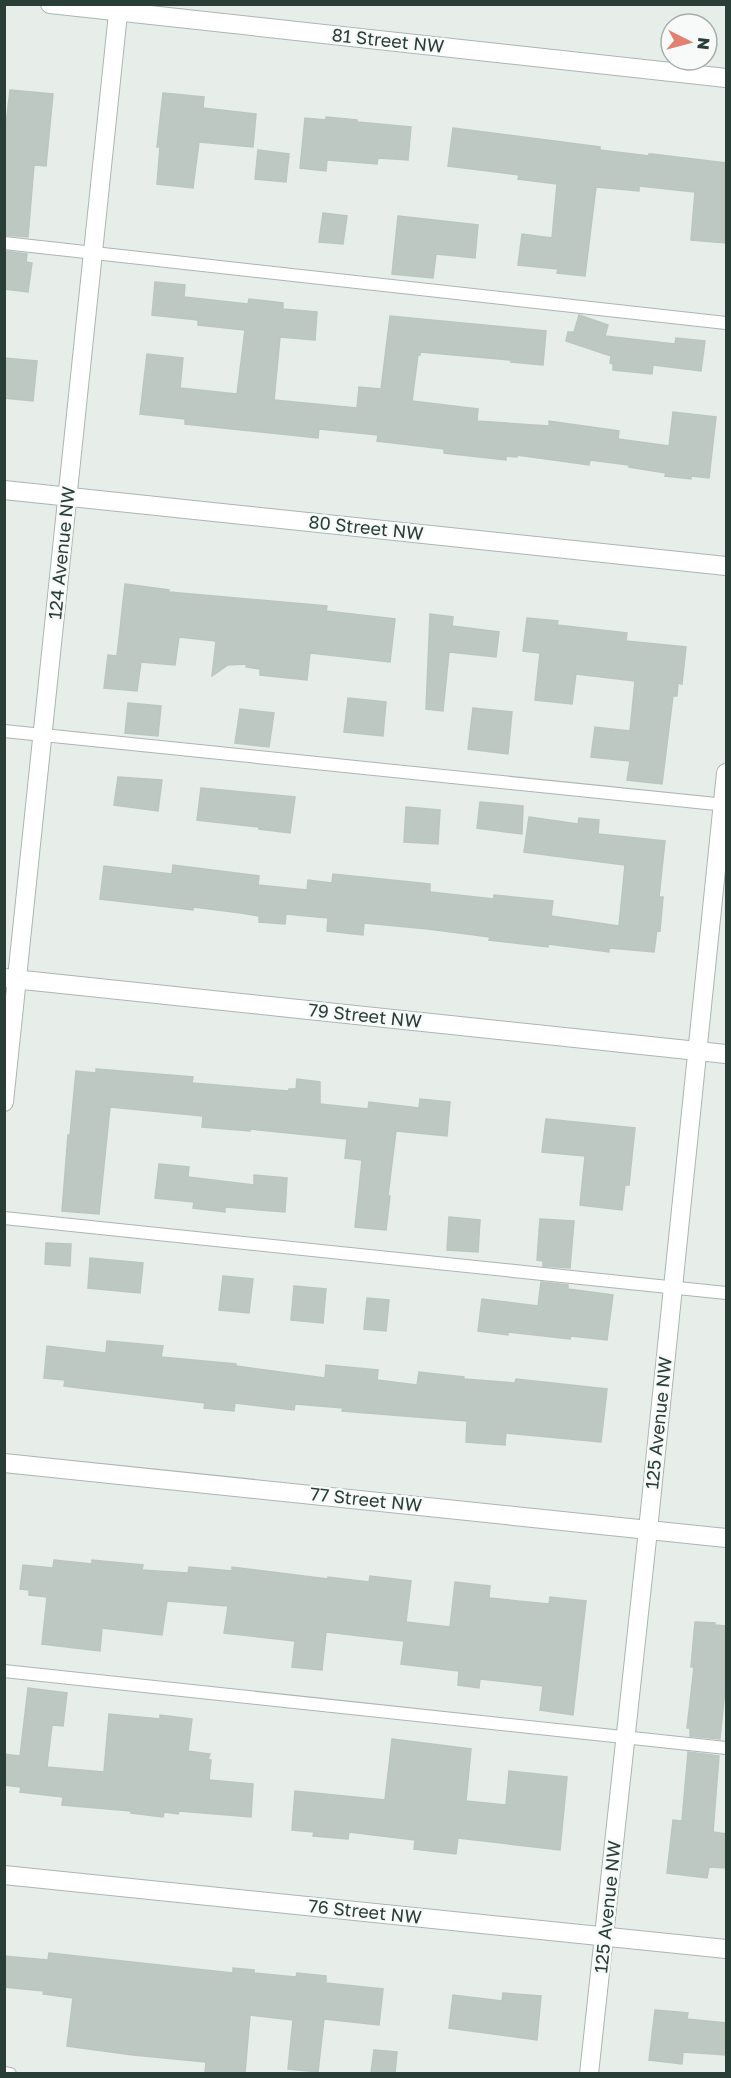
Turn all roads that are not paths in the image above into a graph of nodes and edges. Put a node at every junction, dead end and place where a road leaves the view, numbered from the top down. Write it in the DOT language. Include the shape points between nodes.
graph roads {
  1 [pos="50,4"];
  2 [pos="119,8"];
  3 [pos="726,78"];
  4 [pos="4,243"];
  5 [pos="93,252"];
  6 [pos="726,323"];
  7 [pos="4,490"];
  8 [pos="68,497"];
  9 [pos="726,566"];
  10 [pos="4,731"];
  11 [pos="43,735"];
  12 [pos="726,773"];
  13 [pos="725,805"];
  14 [pos="11,979"];
  15 [pos="698,1051"];
  16 [pos="726,1054"];
  17 [pos="4,1102"];
  18 [pos="4,1218"];
  19 [pos="673,1288"];
  20 [pos="726,1293"];
  21 [pos="4,1462"];
  22 [pos="648,1530"];
  23 [pos="726,1539"];
  24 [pos="4,1671"];
  25 [pos="626,1736"];
  26 [pos="726,1748"];
  27 [pos="4,1875"];
  28 [pos="605,1937"];
  29 [pos="726,1949"];
  30 [pos="4,2073"];
  31 [pos="10,2073"];
  32 [pos="589,2073"];
  1 -- 2 [label="street, 81 Street NW"];
  2 -- 3 [label="street, 81 Street NW"];
  2 -- 5 [label="street, 124 Avenue NW"];
  4 -- 5 [label="lane"];
  5 -- 6 [label="lane"];
  5 -- 8 [label="street, 124 Avenue NW"];
  7 -- 8 [label="street, 80 Street NW"];
  8 -- 9 [label="street, 80 Street NW"];
  8 -- 11 [label="street, 124 Avenue NW"];
  10 -- 11 [label="lane"];
  11 -- 13 [label="lane"];
  11 -- 14 [label="street, 124 Avenue NW"];
  12 -- 13 [label="street, 125 Avenue NW"];
  13 -- 15 [label="street, 125 Avenue NW"];
  14 -- 15 [label="street, 79 Street NW"];
  14 -- 17 [label="street, 124 Avenue NW"];
  15 -- 16 [label="street, 79 Street NW"];
  15 -- 19 [label="street, 125 Avenue NW"];
  18 -- 19 [label="lane"];
  19 -- 20 [label="lane"];
  19 -- 22 [label="street, 125 Avenue NW"];
  21 -- 22 [label="street, 77 Street NW"];
  22 -- 23 [label="street, 77 Street NW"];
  22 -- 25 [label="street, 125 Avenue NW"];
  24 -- 25 [label="lane"];
  25 -- 26 [label="lane"];
  25 -- 28 [label="street, 125 Avenue NW"];
  27 -- 28 [label="street, 76 Street NW"];
  28 -- 29 [label="street, 76 Street NW"];
  28 -- 32 [label="street, 125 Avenue NW"];
  30 -- 31 [label="lane"];
}
